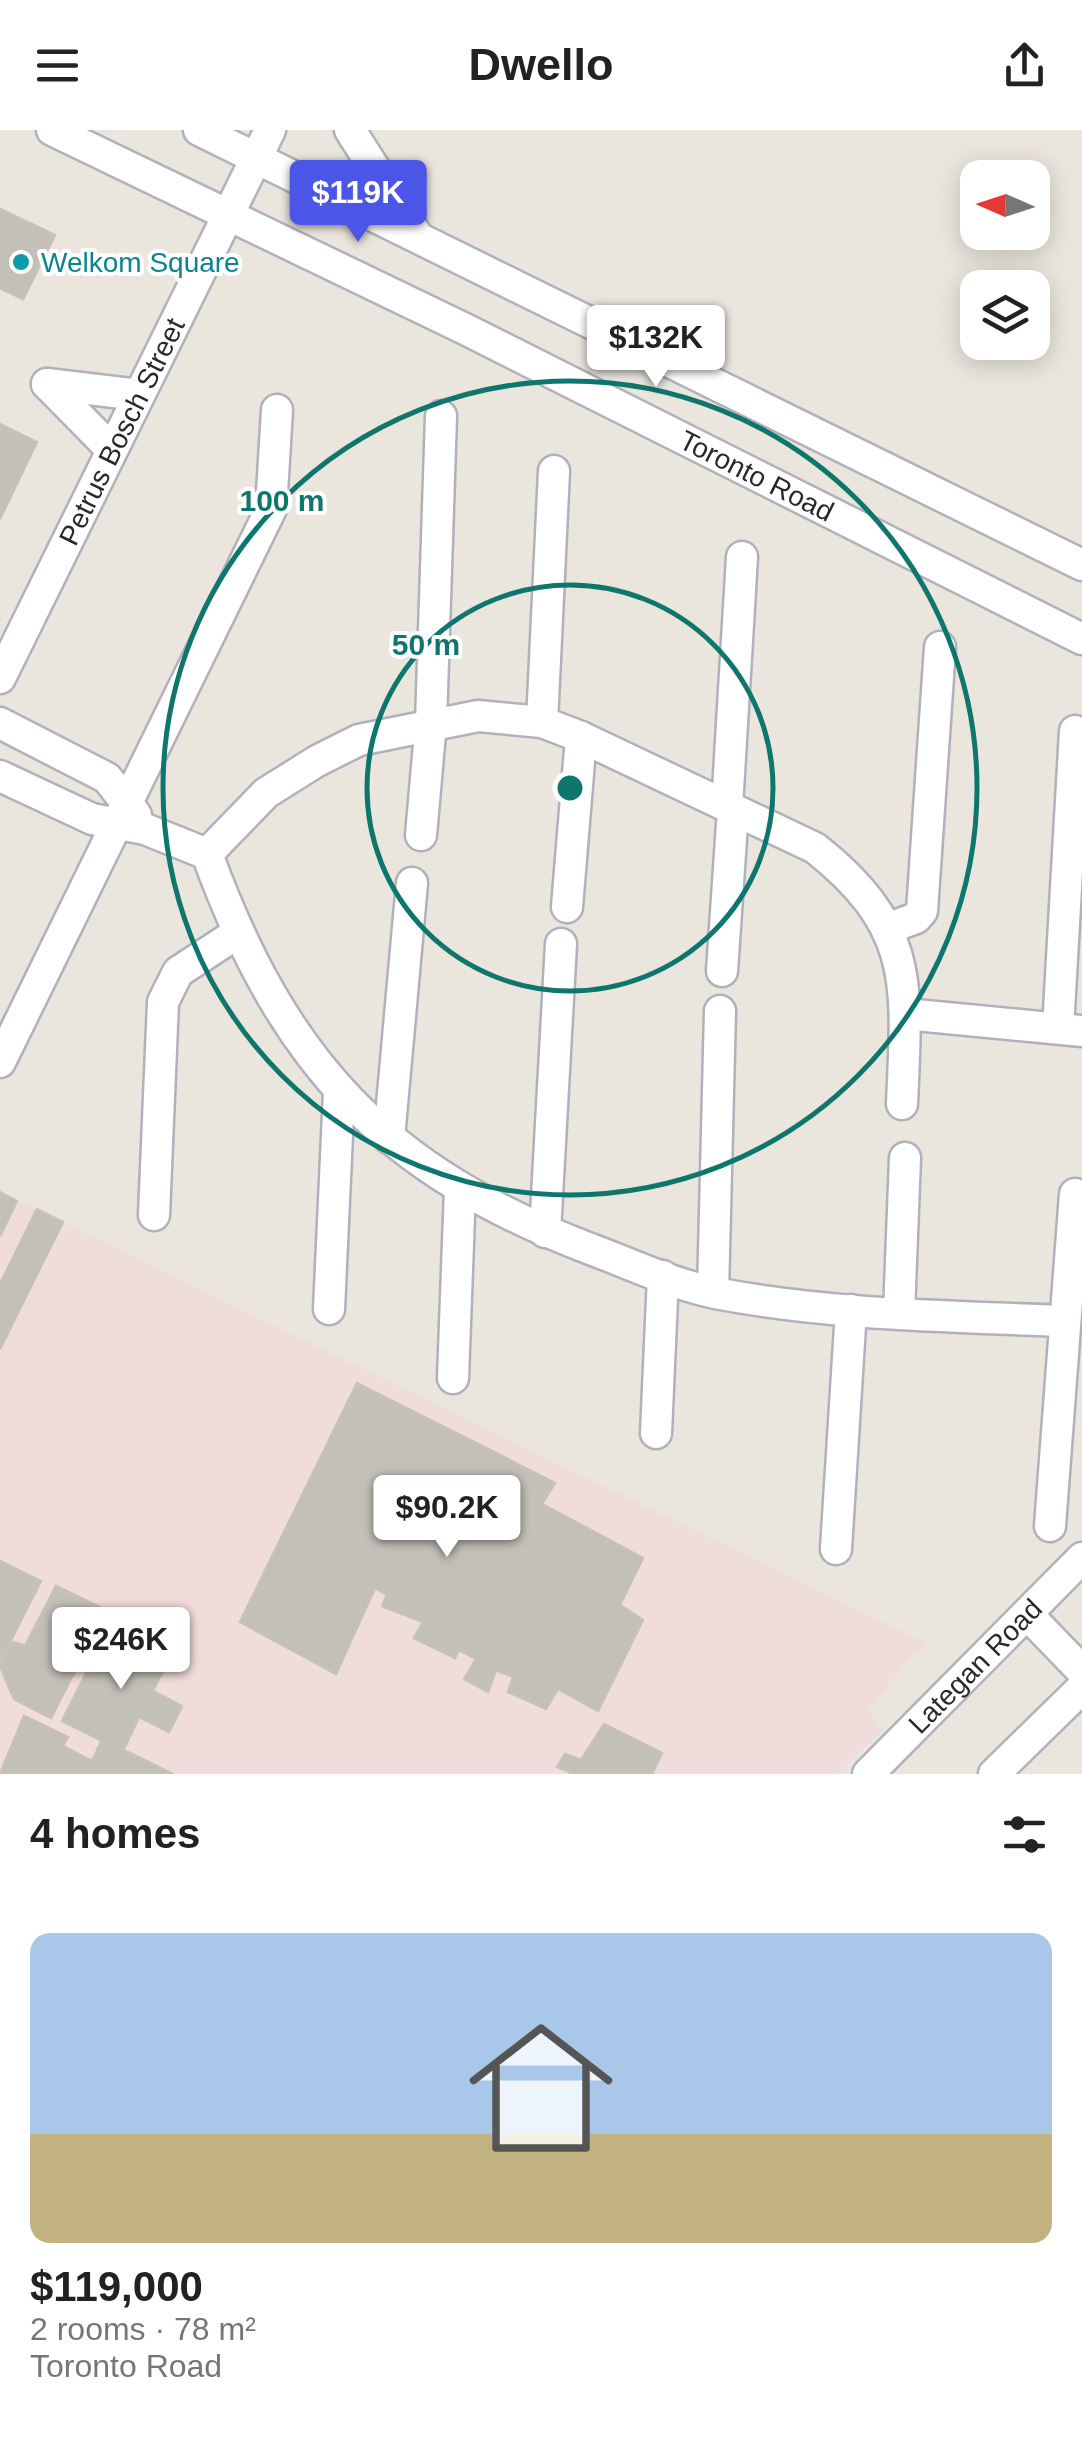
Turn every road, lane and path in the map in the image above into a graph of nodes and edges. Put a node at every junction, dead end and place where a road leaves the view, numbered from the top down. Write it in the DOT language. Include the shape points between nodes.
graph roads {
  1 [pos="52,130"];
  2 [pos="199,130"];
  3 [pos="270,130"];
  4 [pos="350,130"];
  5 [pos="256,159"];
  6 [pos="226,216"];
  7 [pos="420,240"];
  8 [pos="139,395"];
  9 [pos="277,410"];
  10 [pos="441,416"];
  11 [pos="111,449"];
  12 [pos="554,471"];
  13 [pos="742,556"];
  14 [pos="1082,565"];
  15 [pos="1079,628"];
  16 [pos="940,647"];
  17 [pos="0,678"];
  18 [pos="431,722"];
  19 [pos="542,722"];
  20 [pos="0,723"];
  21 [pos="1074,731"];
  22 [pos="581,737"];
  23 [pos="0,776"];
  24 [pos="730,808"];
  25 [pos="120,812"];
  26 [pos="422,835"];
  27 [pos="207,854"];
  28 [pos="412,883"];
  29 [pos="566,907"];
  30 [pos="889,928"];
  31 [pos="236,934"];
  32 [pos="562,944"];
  33 [pos="722,971"];
  34 [pos="720,1011"];
  35 [pos="905,1014"];
  36 [pos="1070,1029"];
  37 [pos="0,1062"];
  38 [pos="339,1092"];
  39 [pos="902,1104"];
  40 [pos="389,1138"];
  41 [pos="904,1158"];
  42 [pos="460,1188"];
  43 [pos="1075,1194"];
  44 [pos="154,1214"];
  45 [pos="545,1232"];
  46 [pos="663,1276"];
  47 [pos="713,1292"];
  48 [pos="329,1309"];
  49 [pos="850,1310"];
  50 [pos="899,1313"];
  51 [pos="1062,1322"];
  52 [pos="454,1378"];
  53 [pos="656,1433"];
  54 [pos="1050,1526"];
  55 [pos="836,1549"];
  56 [pos="1082,1558"];
  57 [pos="1027,1614"];
  58 [pos="1082,1671"];
  59 [pos="1082,1688"];
  60 [pos="868,1774"];
  61 [pos="994,1774"];
  1 -- 6 [label="street, Toronto Road"];
  2 -- 5 [label="street"];
  3 -- 5 [label="street, Petrus Bosch Street"];
  4 -- 7 [label="street"];
  5 -- 6 [label="street, Petrus Bosch Street"];
  5 -- 7 [label="street"];
  6 -- 8 [label="street, Petrus Bosch Street"];
  6 -- 15 [label="street, Toronto Road"];
  7 -- 14 [label="street"];
  8 -- 11 [label="street, Petrus Bosch Street"];
  8 -- 11 [label="street" via="47,384"];
  9 -- 25 [label="street" via="272,509"];
  10 -- 18 [label="street"];
  11 -- 17 [label="street, Petrus Bosch Street"];
  12 -- 19 [label="street"];
  13 -- 24 [label="street"];
  16 -- 30 [label="street" via="922,911"];
  18 -- 19 [label="street" via="478,716"];
  18 -- 26 [label="street"];
  18 -- 27 [label="street" via="359,740 318,761 266,793"];
  19 -- 22 [label="street"];
  20 -- 25 [label="street" via="106,778"];
  21 -- 36 [label="street"];
  22 -- 24 [label="street"];
  22 -- 29 [label="street"];
  23 -- 25 [label="street"];
  24 -- 30 [label="street" via="815,848 854,879"];
  24 -- 33 [label="street"];
  25 -- 27 [label="street"];
  25 -- 37 [label="street"];
  27 -- 31 [label="street"];
  28 -- 40 [label="street"];
  30 -- 35 [label="street"];
  31 -- 38 [label="street" via="282,1020"];
  31 -- 44 [label="street" via="178,972 163,1002"];
  32 -- 45 [label="street"];
  34 -- 47 [label="street"];
  35 -- 36 [label="street"];
  35 -- 39 [label="street"];
  38 -- 40 [label="street"];
  38 -- 48 [label="street"];
  40 -- 42 [label="street"];
  41 -- 50 [label="street"];
  42 -- 45 [label="street"];
  42 -- 52 [label="street"];
  43 -- 51 [label="street"];
  45 -- 46 [label="street"];
  46 -- 47 [label="street"];
  46 -- 53 [label="street"];
  47 -- 49 [label="street"];
  49 -- 50 [label="street"];
  49 -- 55 [label="street"];
  50 -- 51 [label="street"];
  51 -- 54 [label="street"];
  56 -- 57 [label="street, Lategan Road"];
  57 -- 58 [label="street"];
  57 -- 60 [label="street, Lategan Road"];
  59 -- 61 [label="street"];
}
